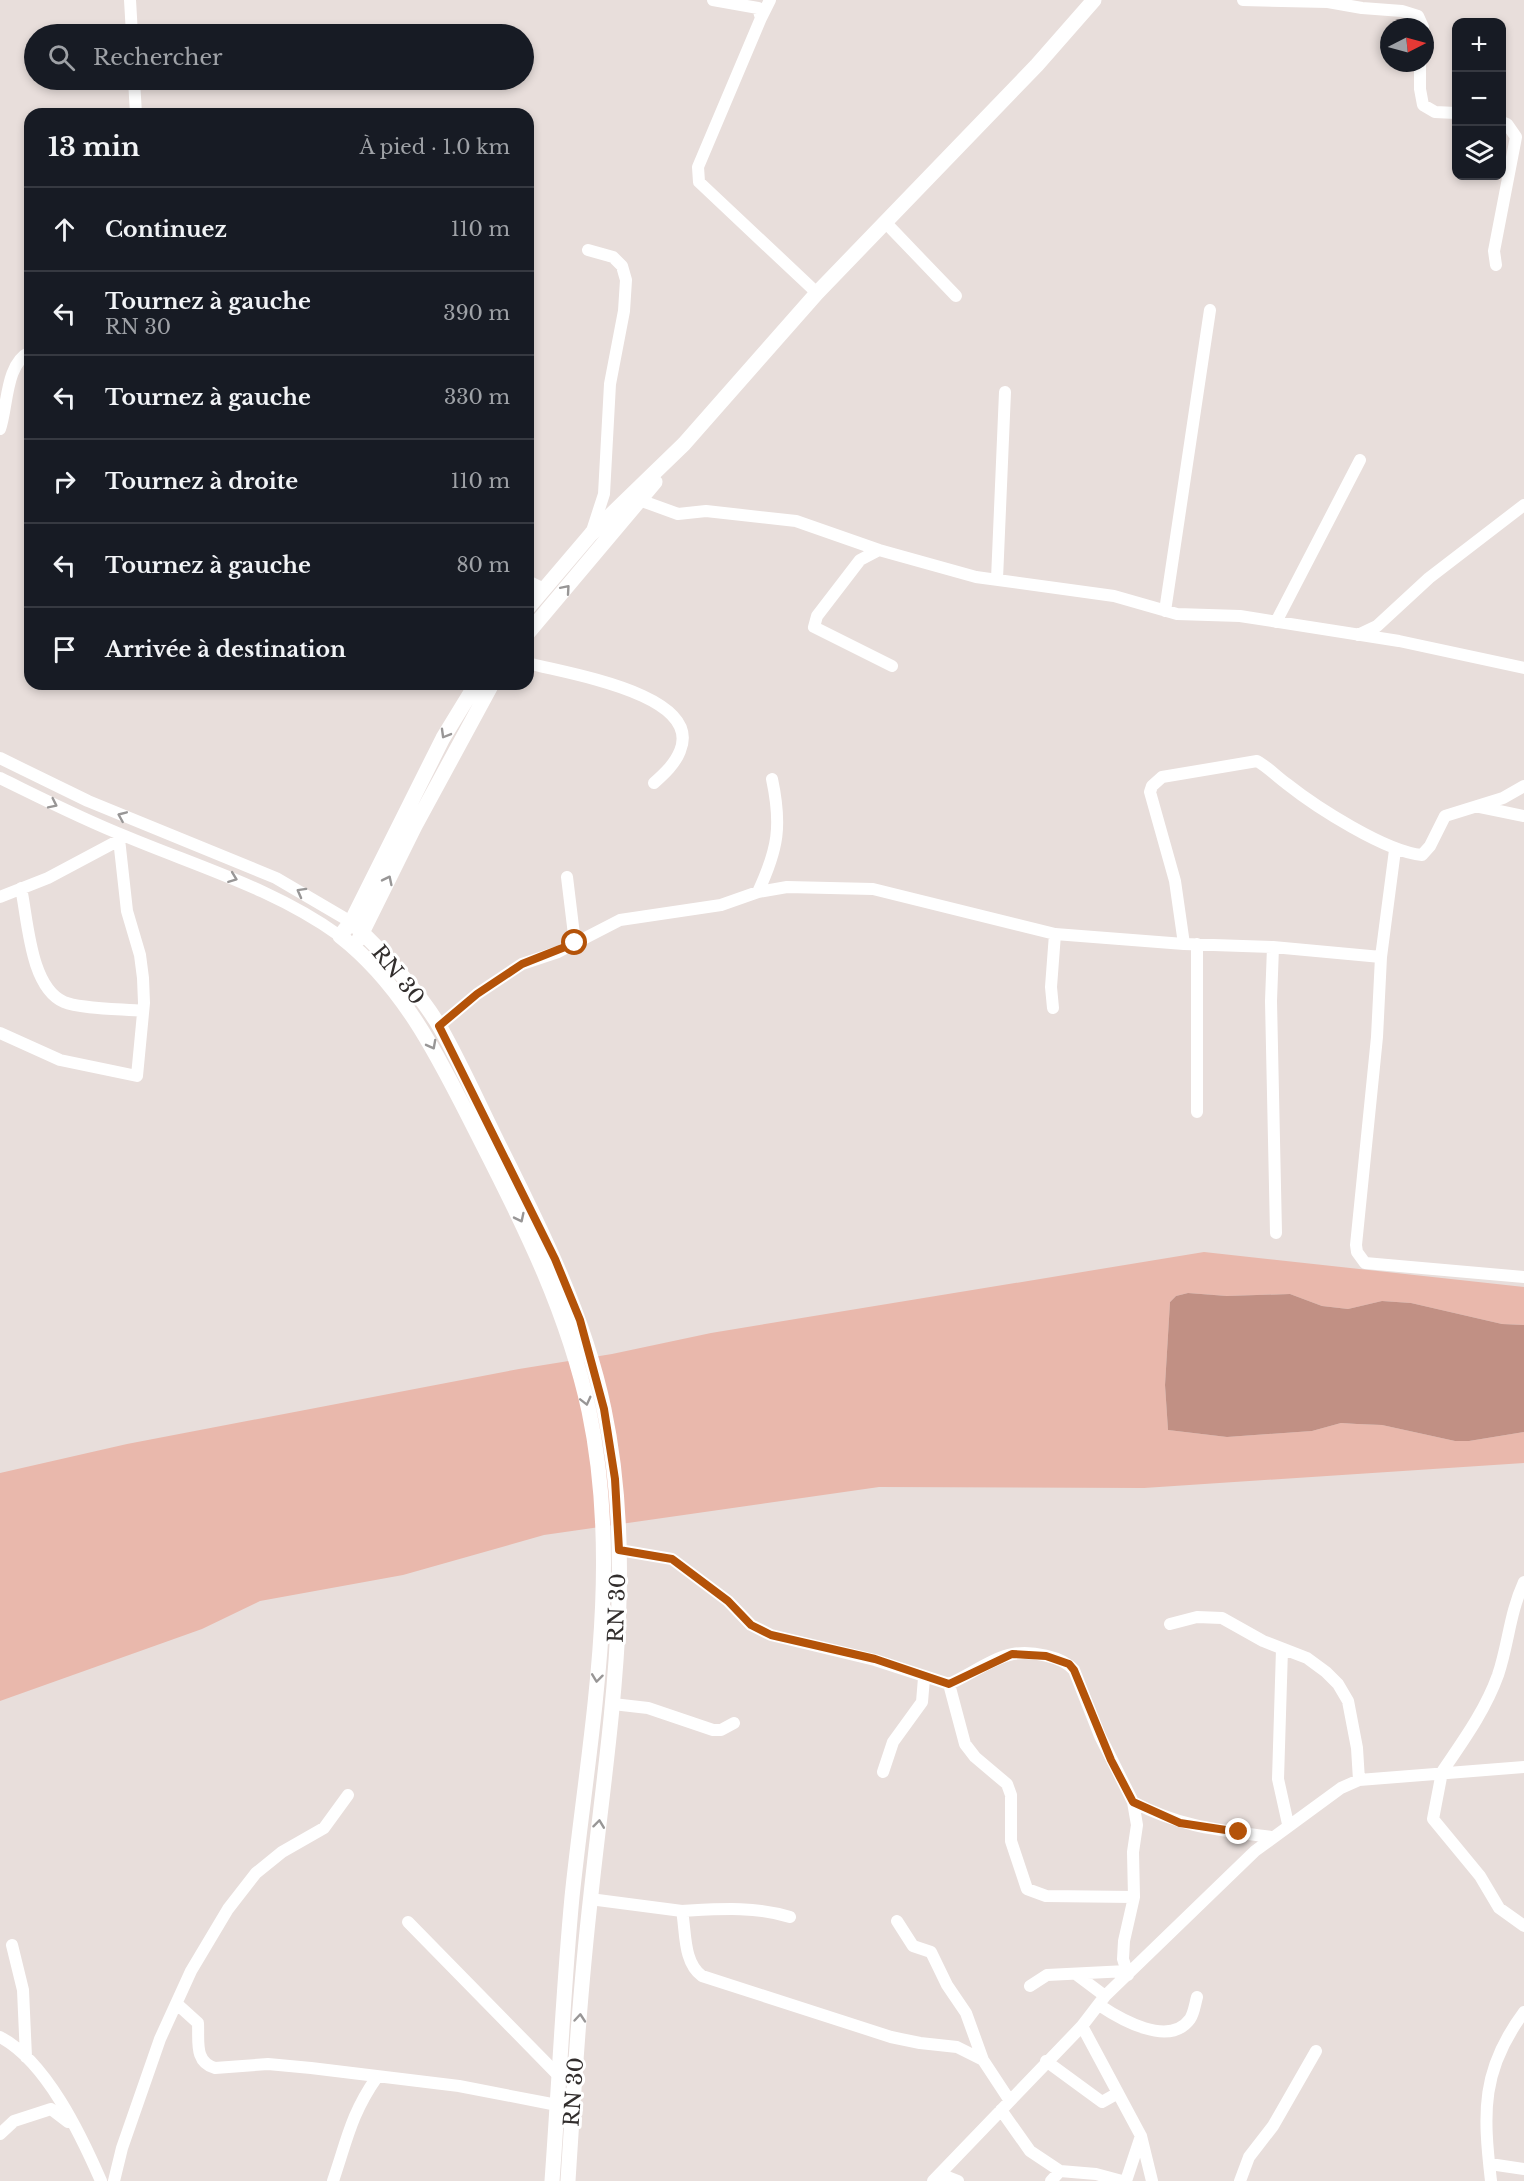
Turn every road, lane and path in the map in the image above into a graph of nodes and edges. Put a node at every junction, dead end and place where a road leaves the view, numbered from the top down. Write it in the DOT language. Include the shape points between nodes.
graph roads {
  1 [pos="130,0"];
  2 [pos="713,0"];
  3 [pos="771,0"];
  4 [pos="1094,0"];
  5 [pos="1243,0"];
  6 [pos="761,18"];
  7 [pos="1419,18"];
  8 [pos="131,24"];
  9 [pos="1420,72"];
  10 [pos="135,90"];
  11 [pos="136,108"];
  12 [pos="1452,112"];
  13 [pos="1506,123"];
  14 [pos="885,222"];
  15 [pos="588,250"];
  16 [pos="1496,265"];
  17 [pos="817,293"];
  18 [pos="956,296"];
  19 [pos="1210,310"];
  20 [pos="24,358"];
  21 [pos="1005,392"];
  22 [pos="0,429"];
  23 [pos="684,444"];
  24 [pos="1360,460"];
  25 [pos="642,501"];
  26 [pos="1524,505"];
  27 [pos="591,534"];
  28 [pos="855,540"];
  29 [pos="879,550"];
  30 [pos="860,560"];
  31 [pos="997,579"];
  32 [pos="534,584"];
  33 [pos="544,589"];
  34 [pos="534,601"];
  35 [pos="1165,611"];
  36 [pos="1276,622"];
  37 [pos="534,626"];
  38 [pos="1358,635"];
  39 [pos="534,665"];
  40 [pos="892,666"];
  41 [pos="1524,668"];
  42 [pos="472,690"];
  43 [pos="489,690"];
  44 [pos="0,758"];
  45 [pos="0,778"];
  46 [pos="772,779"];
  47 [pos="654,783"];
  48 [pos="1524,786"];
  49 [pos="1479,807"];
  50 [pos="1524,816"];
  51 [pos="122,838"];
  52 [pos="1395,850"];
  53 [pos="567,877"];
  54 [pos="21,888"];
  55 [pos="758,892"];
  56 [pos="0,897"];
  57 [pos="351,922"];
  58 [pos="363,933"];
  59 [pos="1055,934"];
  60 [pos="340,936"];
  61 [pos="575,943"];
  62 [pos="1190,944"];
  63 [pos="354,946"];
  64 [pos="1273,947"];
  65 [pos="1381,957"];
  66 [pos="1053,1008"];
  67 [pos="143,1011"];
  68 [pos="439,1026"];
  69 [pos="0,1033"];
  70 [pos="1197,1112"];
  71 [pos="1276,1233"];
  72 [pos="1524,1277"];
  73 [pos="619,1550"];
  74 [pos="1524,1582"];
  75 [pos="1170,1624"];
  76 [pos="1282,1650"];
  77 [pos="924,1678"];
  78 [pos="949,1684"];
  79 [pos="613,1704"];
  80 [pos="734,1723"];
  81 [pos="1524,1767"];
  82 [pos="883,1772"];
  83 [pos="1442,1772"];
  84 [pos="1359,1780"];
  85 [pos="348,1795"];
  86 [pos="1133,1802"];
  87 [pos="1288,1824"];
  88 [pos="1272,1837"];
  89 [pos="1134,1897"];
  90 [pos="590,1899"];
  91 [pos="682,1911"];
  92 [pos="790,1917"];
  93 [pos="897,1921"];
  94 [pos="408,1922"];
  95 [pos="1524,1926"];
  96 [pos="12,1945"];
  97 [pos="1127,1973"];
  98 [pos="1077,1975"];
  99 [pos="1030,1986"];
  100 [pos="1197,1996"];
  101 [pos="1102,2001"];
  102 [pos="177,2004"];
  103 [pos="1524,2012"];
  104 [pos="1082,2025"];
  105 [pos="0,2037"];
  106 [pos="6,2045"];
  107 [pos="1316,2051"];
  108 [pos="26,2057"];
  109 [pos="983,2060"];
  110 [pos="1046,2061"];
  111 [pos="558,2075"];
  112 [pos="377,2077"];
  113 [pos="1118,2093"];
  114 [pos="55,2095"];
  115 [pos="557,2105"];
  116 [pos="1005,2106"];
  117 [pos="51,2109"];
  118 [pos="72,2125"];
  119 [pos="0,2134"];
  120 [pos="1142,2136"];
  121 [pos="1490,2164"];
  122 [pos="1524,2169"];
  123 [pos="1060,2171"];
  124 [pos="936,2177"];
  125 [pos="101,2181"];
  126 [pos="114,2181"];
  127 [pos="333,2181"];
  128 [pos="552,2181"];
  129 [pos="568,2181"];
  130 [pos="958,2181"];
  131 [pos="1051,2181"];
  132 [pos="1124,2181"];
  133 [pos="1152,2181"];
  134 [pos="1240,2181"];
  135 [pos="1491,2181"];
  1 -- 8 [label="street"];
  2 -- 6 [label="street" via="758,8"];
  3 -- 6 [label="street"];
  4 -- 14 [label="main road" via="1037,65"];
  5 -- 7 [label="street" via="1328,2 1402,11"];
  6 -- 17 [label="street" via="696,174 705,188"];
  9 -- 12 [label="street" via="1423,105 1435,112"];
  10 -- 11 [label="street"];
  13 -- 16 [label="street" via="1516,137 1494,251"];
  14 -- 17 [label="main road"];
  14 -- 18 [label="street"];
  15 -- 27 [label="street" via="613,257 622,266 626,280 610,384 604,494"];
  17 -- 23 [label="main road"];
  19 -- 35 [label="street"];
  20 -- 22 [label="street" via="10,380"];
  21 -- 31 [label="street"];
  23 -- 25 [label="main road"];
  23 -- 27 [label="main road"];
  24 -- 36 [label="street"];
  25 -- 28 [label="street" via="678,514 706,511 796,521"];
  37 -- 25 [label="main road, one-way"];
  26 -- 38 [label="street" via="1429,578 1377,626"];
  27 -- 33 [label="main road"];
  28 -- 29 [label="street"];
  28 -- 30 [label="street"];
  29 -- 30 [label="street"];
  29 -- 31 [label="street" via="953,572"];
  30 -- 40 [label="street" via="817,616 814,627"];
  31 -- 35 [label="street" via="1114,596"];
  32 -- 33 [label="street"];
  33 -- 34 [label="main road"];
  35 -- 36 [label="street"];
  36 -- 38 [label="street"];
  38 -- 41 [label="street"];
  39 -- 47 [label="street" via="602,682 663,705 683,737 681,751"];
  42 -- 57 [label="main road, one-way" via="443,738"];
  58 -- 43 [label="main road, RN 30, one-way"];
  57 -- 44 [label="street, one-way" via="276,878 88,801"];
  45 -- 51 [label="street, one-way"];
  46 -- 55 [label="street" via="779,822 770,867"];
  48 -- 49 [label="street"];
  49 -- 50 [label="street"];
  49 -- 52 [label="street" via="1444,816 1422,855"];
  51 -- 54 [label="street" via="48,878"];
  51 -- 60 [label="street, one-way" via="268,892"];
  51 -- 67 [label="street" via="127,911 143,978"];
  52 -- 62 [label="street" via="1288,785 1257,761 1162,777 1150,792"];
  52 -- 65 [label="street"];
  53 -- 61 [label="street"];
  54 -- 56 [label="street"];
  54 -- 67 [label="street" via="42,984 66,1003"];
  55 -- 59 [label="street" via="821,886 873,889"];
  55 -- 61 [label="street" via="721,905 620,920"];
  57 -- 58 [label="main road, RN 30 / RN 30"];
  57 -- 60 [label="main road"];
  58 -- 63 [label="main road, RN 30"];
  58 -- 68 [label="main road, RN 30 / RN 30"];
  59 -- 62 [label="street"];
  59 -- 66 [label="street"];
  60 -- 63 [label="main road, RN 30"];
  61 -- 68 [label="street" via="522,964"];
  62 -- 64 [label="street"];
  62 -- 70 [label="street"];
  63 -- 111 [label="main road, RN 30, one-way" via="388,982 428,1037 510,1198 566,1323 589,1412 605,1552 604,1622 572,1900"];
  64 -- 65 [label="street"];
  64 -- 71 [label="street"];
  65 -- 72 [label="street" via="1358,1252 1365,1263"];
  67 -- 69 [label="street" via="137,1076 60,1060"];
  68 -- 73 [label="main road, RN 30 / RN 30" via="555,1259 580,1320 604,1409 615,1479"];
  73 -- 77 [label="street" via="672,1559 728,1601 751,1625 771,1635 875,1659"];
  73 -- 79 [label="main road, RN 30 / RN 30"];
  74 -- 83 [label="street" via="1512,1609 1504,1655 1488,1698"];
  75 -- 76 [label="street" via="1197,1617 1222,1618"];
  76 -- 84 [label="street" via="1307,1658 1344,1691 1354,1731"];
  76 -- 87 [label="street" via="1278,1779"];
  77 -- 78 [label="street"];
  77 -- 82 [label="street" via="922,1702 893,1742"];
  78 -- 86 [label="street" via="1012,1654 1046,1656 1069,1664"];
  78 -- 89 [label="street" via="965,1744 1007,1784 1011,1795 1011,1841 1027,1889 1046,1896"];
  79 -- 80 [label="street" via="648,1708 713,1730"];
  90 -- 79 [label="main road, RN 30 / RN 30, one-way"];
  81 -- 83 [label="street"];
  83 -- 84 [label="street"];
  83 -- 95 [label="street" via="1433,1819 1480,1876 1500,1908"];
  84 -- 87 [label="street"];
  85 -- 102 [label="street" via="324,1828 282,1852 256,1873 228,1909 191,1971"];
  86 -- 88 [label="street" via="1198,1828"];
  86 -- 89 [label="street" via="1137,1826"];
  87 -- 88 [label="street"];
  88 -- 97 [label="street"];
  89 -- 97 [label="street" via="1124,1941"];
  90 -- 91 [label="street"];
  129 -- 90 [label="main road, RN 30 / RN 30, one-way"];
  91 -- 92 [label="street" via="738,1908"];
  91 -- 109 [label="street" via="690,1960 702,1976 891,2037 957,2047"];
  93 -- 109 [label="street" via="913,1946 931,1952 966,2013"];
  94 -- 111 [label="street"];
  96 -- 108 [label="street" via="23,1990"];
  97 -- 98 [label="street"];
  97 -- 101 [label="street"];
  98 -- 99 [label="street" via="1047,1975"];
  98 -- 101 [label="street"];
  100 -- 101 [label="street" via="1188,2022 1176,2029 1138,2028"];
  101 -- 104 [label="street"];
  102 -- 112 [label="street" via="198,2023 199,2052 207,2066 268,2064"];
  102 -- 126 [label="street" via="160,2038"];
  103 -- 121 [label="street" via="1496,2057 1488,2085"];
  104 -- 110 [label="street"];
  104 -- 113 [label="street"];
  105 -- 106 [label="street"];
  106 -- 108 [label="street"];
  107 -- 134 [label="street" via="1273,2126 1249,2157"];
  108 -- 114 [label="street"];
  109 -- 116 [label="street"];
  110 -- 113 [label="street" via="1102,2102"];
  110 -- 116 [label="street"];
  111 -- 115 [label="main road, RN 30"];
  112 -- 115 [label="street" via="459,2086"];
  112 -- 127 [label="street" via="348,2127"];
  113 -- 120 [label="street"];
  114 -- 117 [label="street"];
  114 -- 118 [label="street"];
  115 -- 128 [label="main road, RN 30"];
  116 -- 123 [label="street" via="1030,2151"];
  116 -- 124 [label="street"];
  117 -- 118 [label="street"];
  117 -- 119 [label="street" via="14,2121"];
  118 -- 125 [label="street"];
  120 -- 132 [label="street"];
  120 -- 133 [label="street"];
  121 -- 122 [label="street"];
  121 -- 135 [label="street"];
  123 -- 131 [label="street"];
  123 -- 132 [label="street"];
  124 -- 130 [label="street"];
}
